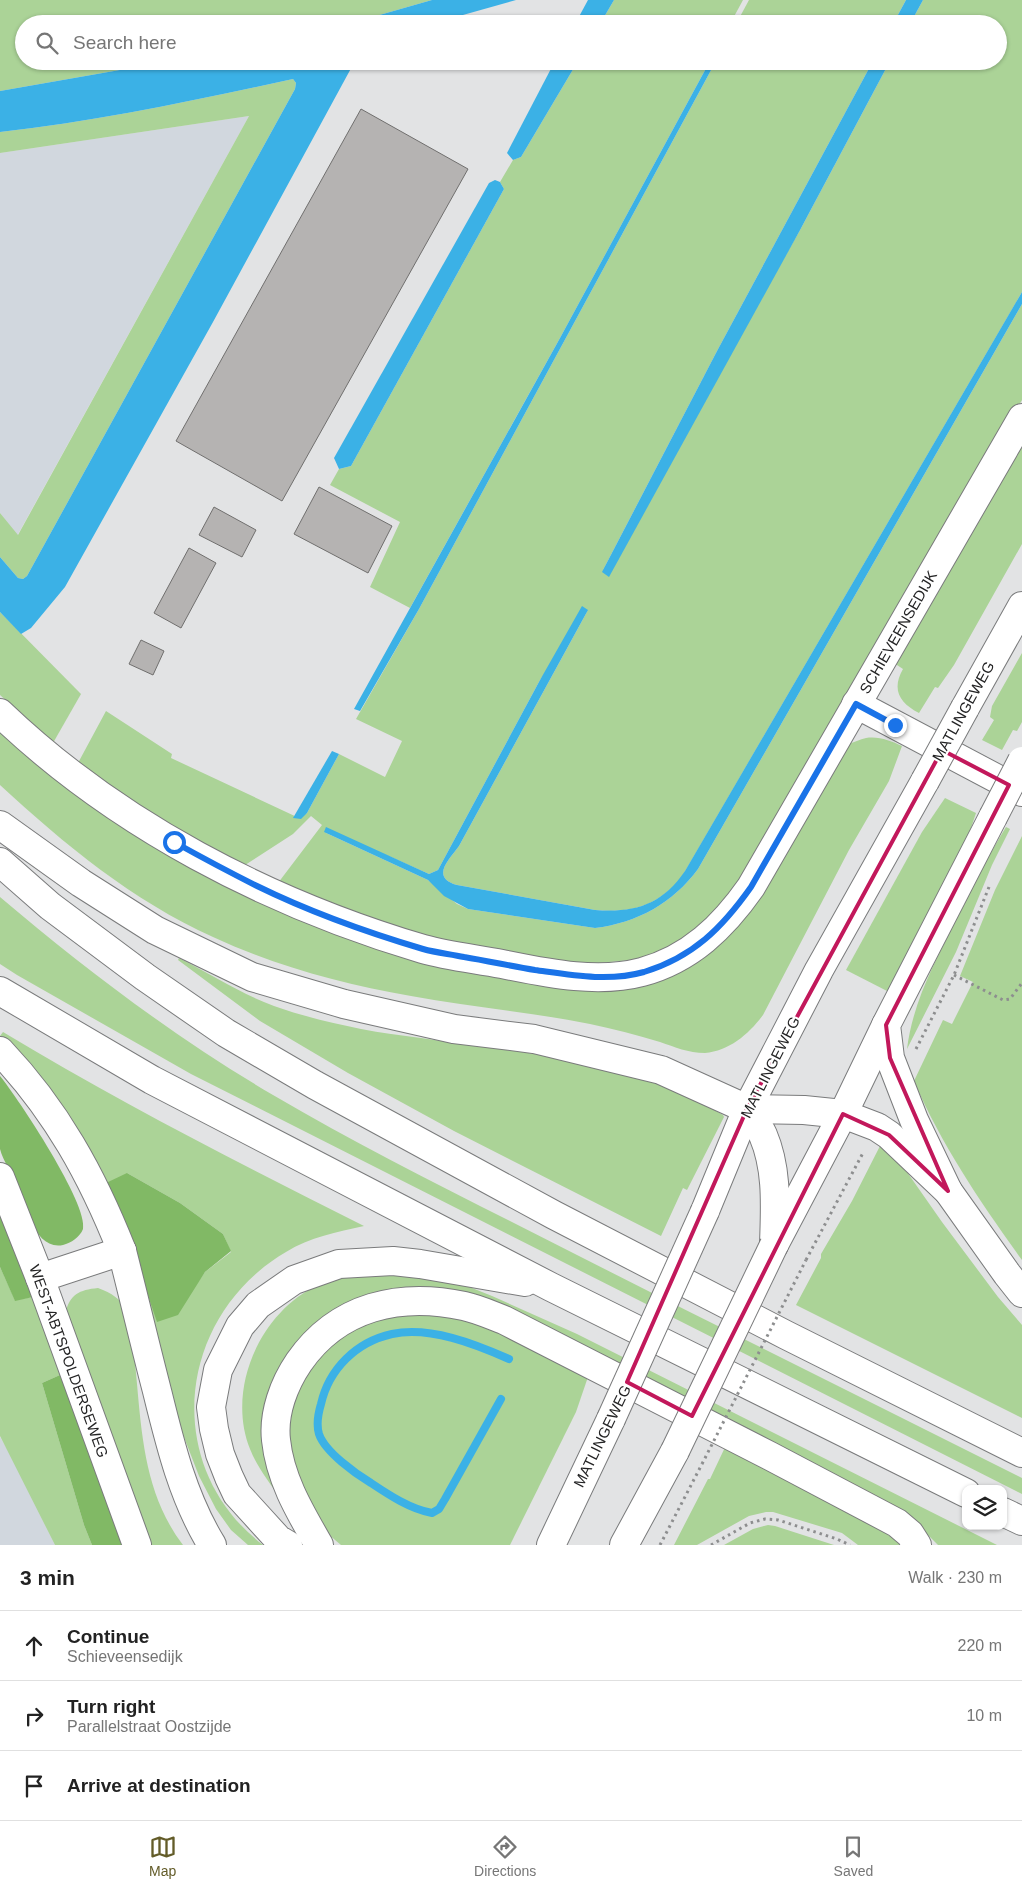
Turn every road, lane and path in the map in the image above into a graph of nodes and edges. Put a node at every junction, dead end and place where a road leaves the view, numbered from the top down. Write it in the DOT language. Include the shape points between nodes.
graph roads {
  1 [pos="1022,418"];
  2 [pos="1022,606"];
  3 [pos="856,704"];
  4 [pos="0,713"];
  5 [pos="1022,761"];
  6 [pos="1022,792"];
  7 [pos="0,825"];
  8 [pos="0,862"];
  9 [pos="993,879"];
  10 [pos="1022,983"];
  11 [pos="0,991"];
  12 [pos="886,1024"];
  13 [pos="0,1050"];
  14 [pos="747,1109"];
  15 [pos="843,1114"];
  16 [pos="0,1177"];
  17 [pos="948,1191"];
  18 [pos="774,1245"];
  19 [pos="122,1251"];
  20 [pos="806,1260"];
  21 [pos="40,1278"];
  22 [pos="551,1287"];
  23 [pos="1022,1292"];
  24 [pos="1022,1453"];
  25 [pos="962,1491"];
  26 [pos="1007,1514"];
  27 [pos="1022,1521"];
  28 [pos="137,1545"];
  29 [pos="212,1545"];
  30 [pos="288,1545"];
  31 [pos="319,1545"];
  32 [pos="551,1545"];
  33 [pos="624,1545"];
  34 [pos="660,1545"];
  35 [pos="711,1545"];
  36 [pos="850,1545"];
  37 [pos="917,1545"];
  1 -- 3 [label="main road, SCHIEVEENSEDIJK"];
  2 -- 14 [label="main road, MATLINGEWEG, bridge" via="819,970"];
  3 -- 4 [label="main road, SCHIEVEENSEDIJK" via="751,887 725,921 702,943 661,966 608,977 524,968 425,949 348,924 258,887 174,842 100,795"];
  3 -- 6 [label="main road"];
  5 -- 12 [label="main road, bridge"];
  7 -- 14 [label="main road" via="148,926 252,976 344,1004 454,1029 534,1039 661,1070"];
  8 -- 24 [label="main road" via="50,906 145,977 226,1033 307,1080 562,1220"];
  9 -- 10 [label="path" via="954,975 1003,1000 1010,998"];
  11 -- 22 [label="main road" via="152,1080"];
  12 -- 15 [label="main road"];
  12 -- 17 [label="main road" via="890,1058 914,1120"];
  13 -- 19 [label="main road" via="60,1124 94,1183"];
  14 -- 15 [label="main road"];
  14 -- 18 [label="main road" via="763,1134 771,1160 775,1189"];
  14 -- 32 [label="main road, MATLINGEWEG, bridge" via="705,1210"];
  15 -- 17 [label="main road" via="889,1135"];
  15 -- 18 [label="main road"];
  16 -- 21 [label="main road, WEST-ABTSPOLDERSEWEG"];
  17 -- 23 [label="main road"];
  18 -- 33 [label="main road, bridge" via="675,1451"];
  19 -- 21 [label="main road"];
  19 -- 29 [label="main road" via="181,1480 190,1506"];
  20 -- 34 [label="path, bridge"];
  21 -- 28 [label="main road, WEST-ABTSPOLDERSEWEG"];
  22 -- 25 [label="main road"];
  22 -- 30 [label="main road" via="420,1264 368,1261 318,1270 294,1280 258,1305 240,1326 218,1370 211,1407 220,1454 237,1494 278,1539"];
  26 -- 27 [label="main road"];
  31 -- 37 [label="main road" via="292,1497 279,1460 276,1418 282,1394 307,1351 342,1320 385,1303 408,1301 466,1307 504,1320 897,1523"];
  35 -- 36 [label="path" via="750,1523 765,1519 778,1520"];
}
